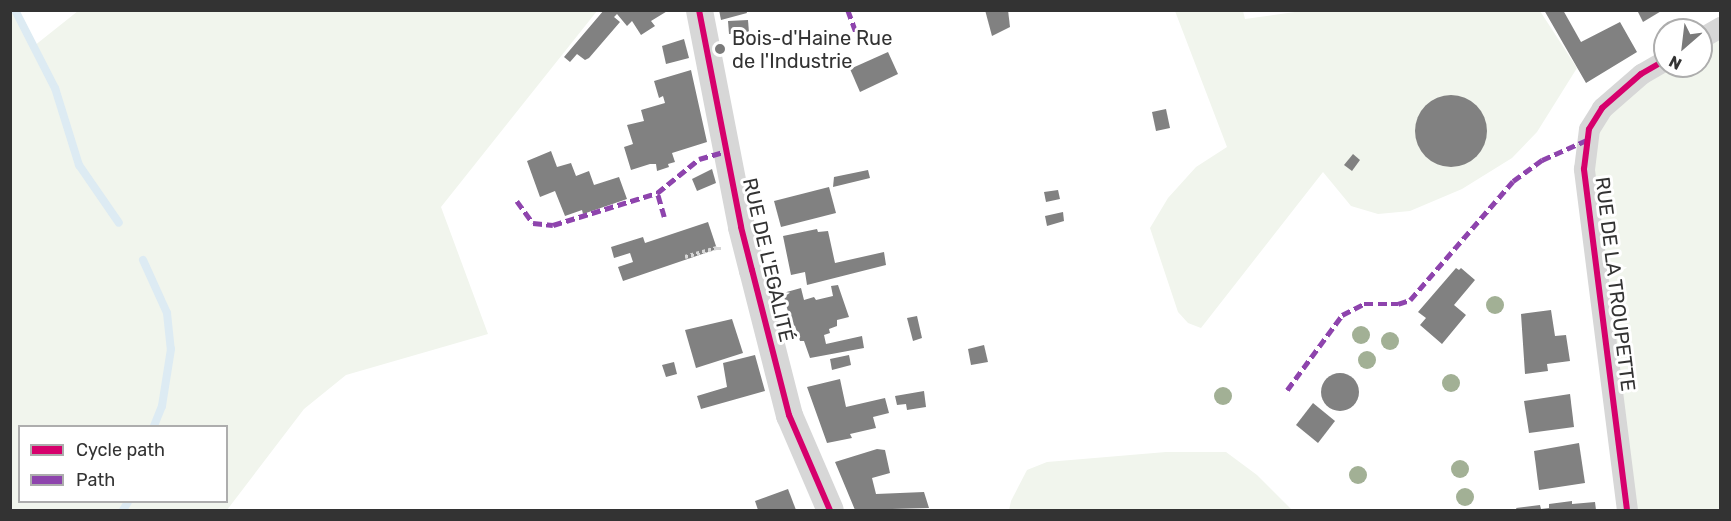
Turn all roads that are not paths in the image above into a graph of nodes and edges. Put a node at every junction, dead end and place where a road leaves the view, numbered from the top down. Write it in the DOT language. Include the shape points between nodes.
graph roads {
  1 [pos="699,10"];
  2 [pos="1653,67"];
  3 [pos="830,510"];
  4 [pos="1628,510"];
  1 -- 3 [label="street, RUE DE L'EGALITÉ" via="741,227 789,415"];
  2 -- 4 [label="street, RUE DE LA TROUPETTE" via="1602,108 1589,129 1584,169"];
}
